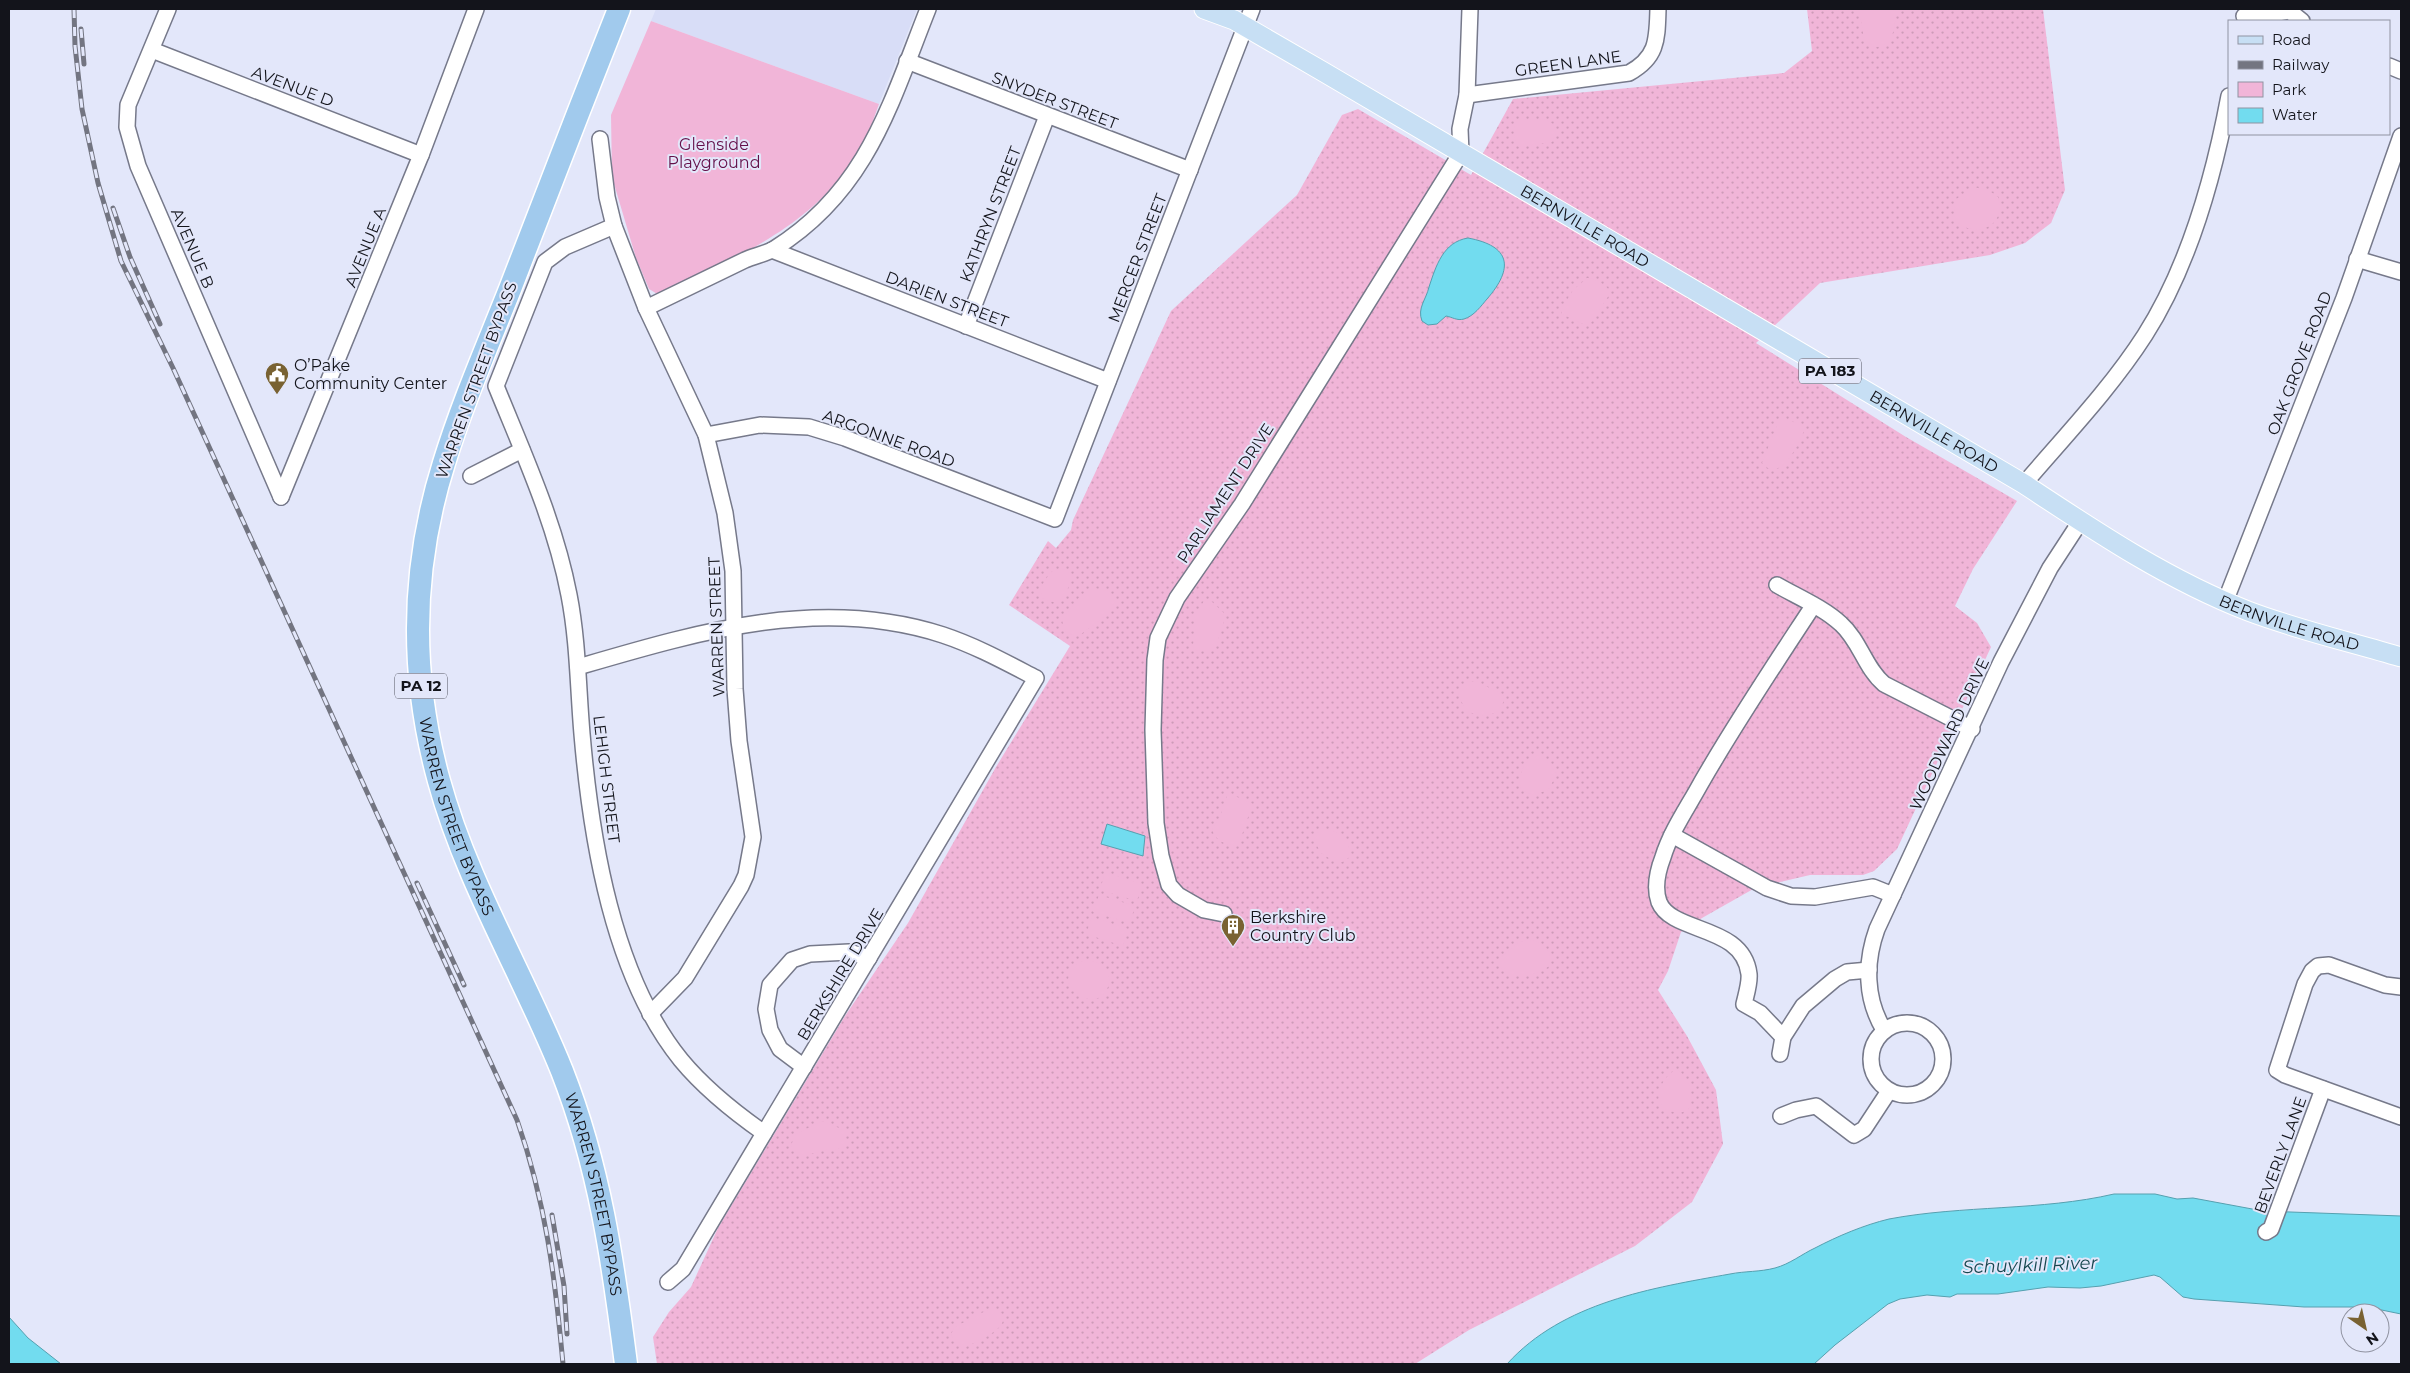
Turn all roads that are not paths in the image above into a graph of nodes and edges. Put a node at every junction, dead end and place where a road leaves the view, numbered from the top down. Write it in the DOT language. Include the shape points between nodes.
graph roads {
  1 [pos="168,9"];
  2 [pos="476,9"];
  3 [pos="605,9"];
  4 [pos="619,9"];
  5 [pos="928,9"];
  6 [pos="1204,9"];
  7 [pos="1252,9"];
  8 [pos="1470,9"];
  9 [pos="1658,9"];
  10 [pos="2288,10"];
  11 [pos="2245,15"];
  12 [pos="2301,20"];
  13 [pos="1245,27"];
  14 [pos="152,50"];
  15 [pos="907,61"];
  16 [pos="1467,95"];
  17 [pos="2228,101"];
  18 [pos="1047,116"];
  19 [pos="2401,136"];
  20 [pos="600,139"];
  21 [pos="1460,153"];
  22 [pos="421,156"];
  23 [pos="1190,170"];
  24 [pos="614,226"];
  25 [pos="772,250"];
  26 [pos="2357,259"];
  27 [pos="2401,272"];
  28 [pos="646,308"];
  29 [pos="966,326"];
  30 [pos="1108,381"];
  31 [pos="706,435"];
  32 [pos="522,450"];
  33 [pos="470,476"];
  34 [pos="2024,484"];
  35 [pos="281,497"];
  36 [pos="1055,519"];
  37 [pos="2080,522"];
  38 [pos="1777,585"];
  39 [pos="2225,602"];
  40 [pos="1813,606"];
  41 [pos="735,625"];
  42 [pos="2401,657"];
  43 [pos="578,667"];
  44 [pos="1972,729"];
  45 [pos="1672,835"];
  46 [pos="1893,896"];
  47 [pos="1224,914"];
  48 [pos="869,958"];
  49 [pos="1869,970"];
  50 [pos="2401,987"];
  51 [pos="650,1014"];
  52 [pos="1884,1030"];
  53 [pos="1783,1037"];
  54 [pos="1780,1054"];
  55 [pos="804,1067"];
  56 [pos="2323,1089"];
  57 [pos="1889,1091"];
  58 [pos="1781,1116"];
  59 [pos="2401,1117"];
  60 [pos="764,1133"];
  61 [pos="2266,1232"];
  62 [pos="668,1282"];
  63 [pos="613,1364"];
  64 [pos="626,1364"];
  1 -- 14 [label="street, AVENUE B"];
  2 -- 22 [label="street, AVENUE A"];
  3 -- 63 [label="highway, WARREN STREET BYPASS / PA 12" via="431,462 410,554 404,632 414,730 434,808 469,897 549,1074 577,1155 597,1243"];
  4 -- 64 [label="highway, WARREN STREET BYPASS / PA 12" via="443,465 423,555 417,632 427,728 446,804 481,892 561,1070 590,1152 609,1240"];
  5 -- 15 [label="street"];
  6 -- 13 [label="main road, PA 183"];
  7 -- 13 [label="street, MERCER STREET"];
  8 -- 16 [label="street"];
  9 -- 16 [label="street, GREEN LANE" via="1657,40 1652,52 1644,63 1629,73"];
  10 -- 11 [label="street" via="2264,16"];
  10 -- 12 [label="street"];
  13 -- 21 [label="main road, BERNVILLE ROAD / PA 183"];
  13 -- 23 [label="street, MERCER STREET"];
  14 -- 22 [label="street, AVENUE D"];
  14 -- 35 [label="street, AVENUE B" via="128,105 127,127 138,166"];
  15 -- 18 [label="street, SNYDER STREET"];
  15 -- 25 [label="street" via="880,131 855,173 815,217"];
  16 -- 21 [label="street" via="1460,129"];
  17 -- 34 [label="street" via="2204,198 2177,271 2154,320 2115,376"];
  18 -- 23 [label="street, SNYDER STREET"];
  18 -- 29 [label="street, KATHRYN STREET"];
  19 -- 26 [label="street, OAK GROVE ROAD"];
  20 -- 24 [label="street, WARREN STREET"];
  21 -- 34 [label="main road, BERNVILLE ROAD / PA 183"];
  21 -- 47 [label="street, PARLIAMENT DRIVE" via="1242,504 1177,598 1158,638 1154,660 1153,730 1156,823 1161,856 1169,885 1178,895 1204,910"];
  22 -- 35 [label="street, AVENUE A"];
  23 -- 30 [label="street, MERCER STREET"];
  24 -- 28 [label="street, WARREN STREET"];
  24 -- 32 [label="street, LEHIGH STREET" via="565,247 545,262 496,386"];
  25 -- 28 [label="street"];
  25 -- 29 [label="street, DARIEN STREET"];
  26 -- 27 [label="street"];
  26 -- 39 [label="street, OAK GROVE ROAD"];
  28 -- 31 [label="street, WARREN STREET"];
  29 -- 30 [label="street, DARIEN STREET"];
  30 -- 36 [label="street, MERCER STREET"];
  31 -- 36 [label="street, ARGONNE ROAD" via="760,425 809,427 846,438"];
  31 -- 41 [label="street, WARREN STREET" via="731,551"];
  32 -- 33 [label="street"];
  32 -- 43 [label="street, LEHIGH STREET" via="559,548 571,606"];
  34 -- 37 [label="main road, BERNVILLE ROAD / PA 183"];
  37 -- 39 [label="main road, BERNVILLE ROAD / PA 183"];
  37 -- 44 [label="street, WOODWARD DRIVE" via="2050,568 2001,662"];
  38 -- 40 [label="street"];
  39 -- 42 [label="main road, BERNVILLE ROAD / PA 183"];
  40 -- 44 [label="street" via="1841,623 1856,641 1875,676 1884,684"];
  40 -- 45 [label="street" via="1730,732"];
  41 -- 43 [label="street"];
  41 -- 48 [label="street, BERKSHIRE DRIVE" via="819,617 911,626 967,644 1036,678"];
  41 -- 51 [label="street, WARREN STREET" via="739,741 753,837 746,875 685,978"];
  43 -- 51 [label="street, LEHIGH STREET" via="587,782 601,863 624,957"];
  44 -- 46 [label="street, WOODWARD DRIVE"];
  45 -- 46 [label="street" via="1767,888 1791,896 1815,897 1873,887"];
  45 -- 53 [label="street" via="1657,881 1660,904 1680,920 1725,939 1746,960 1749,976 1744,1004 1760,1013"];
  46 -- 49 [label="street, WOODWARD DRIVE" via="1870,950"];
  48 -- 55 [label="street, BERKSHIRE DRIVE"];
  48 -- 55 [label="street" via="849,952 810,954 792,960 770,985 766,1009 770,1030 780,1048"];
  49 -- 52 [label="street, WOODWARD DRIVE" via="1874,1014"];
  49 -- 53 [label="street" via="1847,972 1835,979 1803,1006"];
  50 -- 56 [label="street" via="2385,985 2329,965 2318,966 2312,971 2277,1070"];
  51 -- 60 [label="street, LEHIGH STREET" via="694,1075 720,1100"];
  52 -- 57 [label="street" via="1874,1041 1871,1069 1878,1082"];
  52 -- 57 [label="street" via="1896,1023 1924,1026 1942,1048 1939,1076 1930,1087 1917,1094"];
  53 -- 54 [label="street"];
  55 -- 60 [label="street, BERKSHIRE DRIVE"];
  56 -- 59 [label="street"];
  56 -- 61 [label="street, BEVERLY LANE" via="2271,1229"];
  57 -- 58 [label="street" via="1864,1129 1854,1135 1816,1106"];
  60 -- 62 [label="street, BERKSHIRE DRIVE" via="683,1268"];
}
